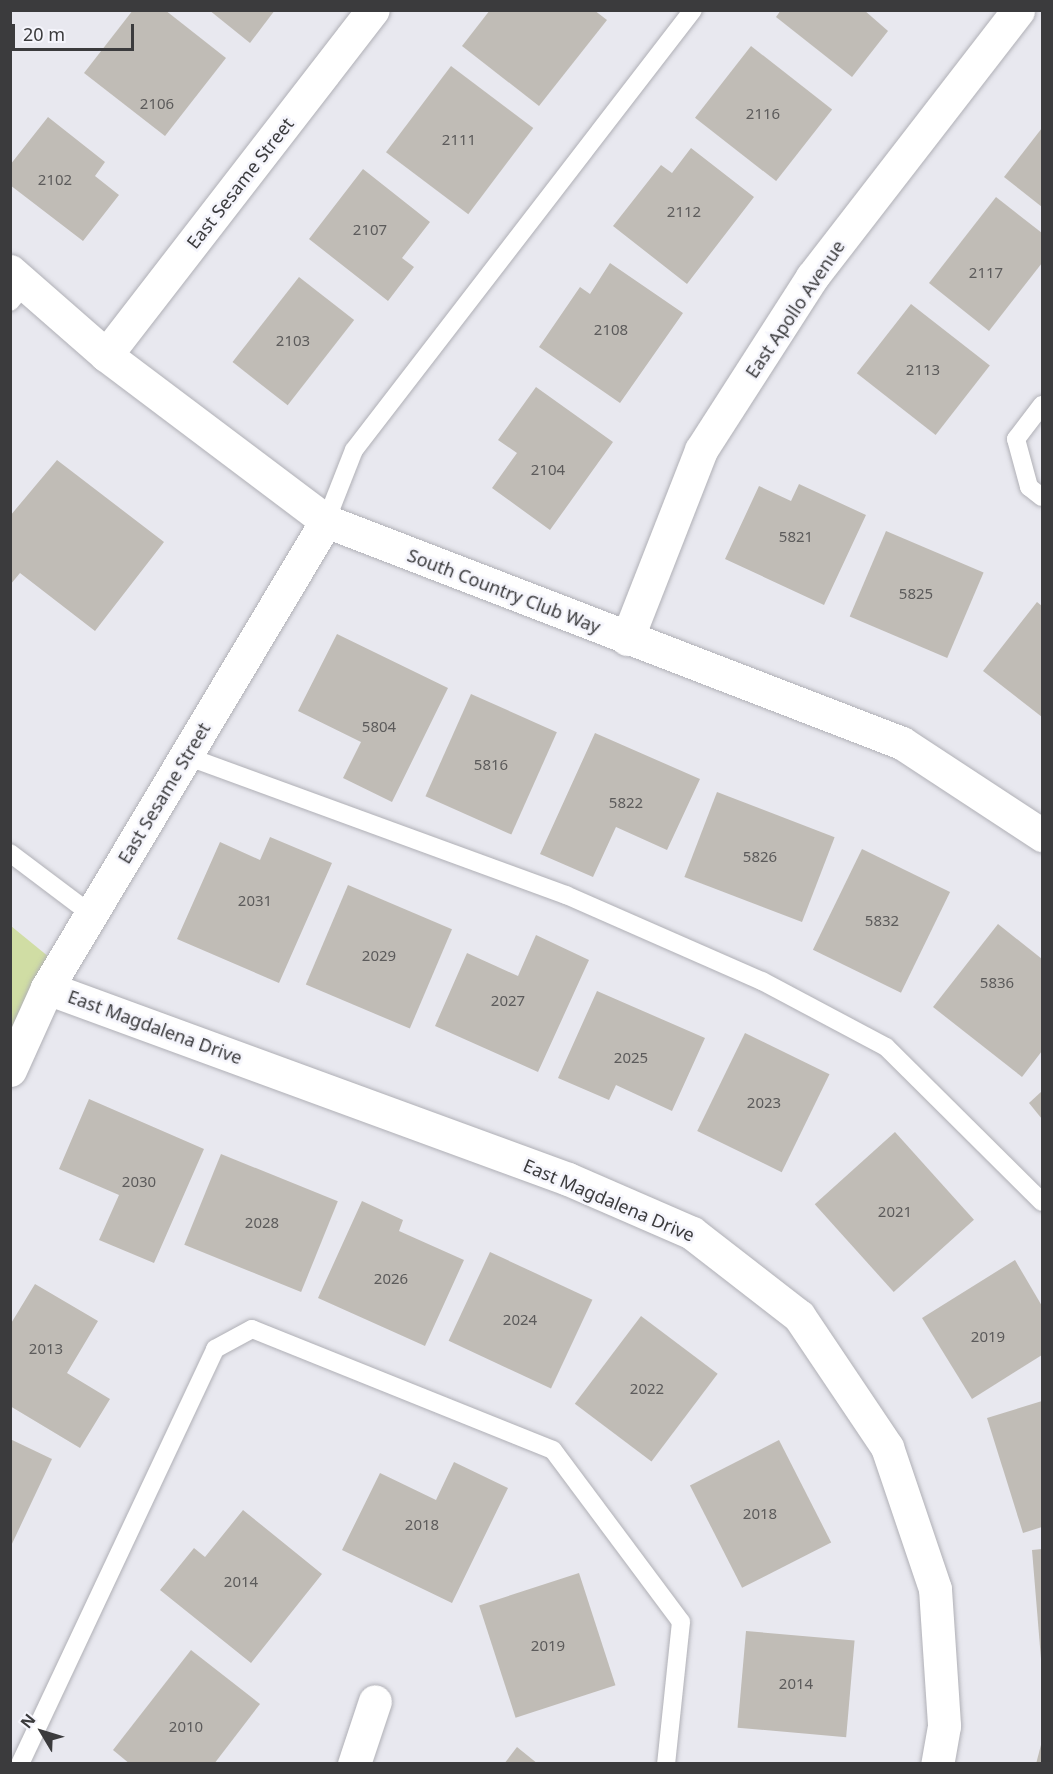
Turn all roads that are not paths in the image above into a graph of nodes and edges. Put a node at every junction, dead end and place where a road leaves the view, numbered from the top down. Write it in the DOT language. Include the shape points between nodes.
graph roads {
  1 [pos="373,10"];
  2 [pos="693,10"];
  3 [pos="1018,10"];
  4 [pos="16,285"];
  5 [pos="106,355"];
  6 [pos="1042,405"];
  7 [pos="1042,497"];
  8 [pos="326,522"];
  9 [pos="627,639"];
  10 [pos="186,756"];
  11 [pos="1042,835"];
  12 [pos="10,853"];
  13 [pos="91,914"];
  14 [pos="47,988"];
  15 [pos="10,1070"];
  16 [pos="1042,1202"];
  17 [pos="375,1701"];
  18 [pos="20,1764"];
  19 [pos="354,1764"];
  20 [pos="666,1764"];
  21 [pos="937,1764"];
  1 -- 5 [label="street, East Sesame Street"];
  2 -- 8 [label="lane" via="354,450"];
  3 -- 9 [label="street, East Apollo Avenue" via="812,278 701,450"];
  4 -- 5 [label="street, South Country Club Way"];
  5 -- 8 [label="street, South Country Club Way"];
  6 -- 7 [label="lane" via="1016,439 1029,487"];
  8 -- 9 [label="street, South Country Club Way"];
  8 -- 10 [label="street, East Sesame Street"];
  9 -- 11 [label="street, South Country Club Way" via="902,743"];
  10 -- 13 [label="street, East Sesame Street"];
  10 -- 16 [label="lane" via="566,895 762,981 886,1047"];
  12 -- 13 [label="lane"];
  13 -- 14 [label="street, East Sesame Street"];
  14 -- 15 [label="street, East Sesame Street"];
  14 -- 21 [label="street, East Magdalena Drive" via="568,1179 661,1219 692,1233 799,1316 887,1447 935,1589 945,1726"];
  17 -- 19 [label="street"];
  18 -- 20 [label="lane" via="215,1349 252,1329 553,1450 681,1622"];
}
